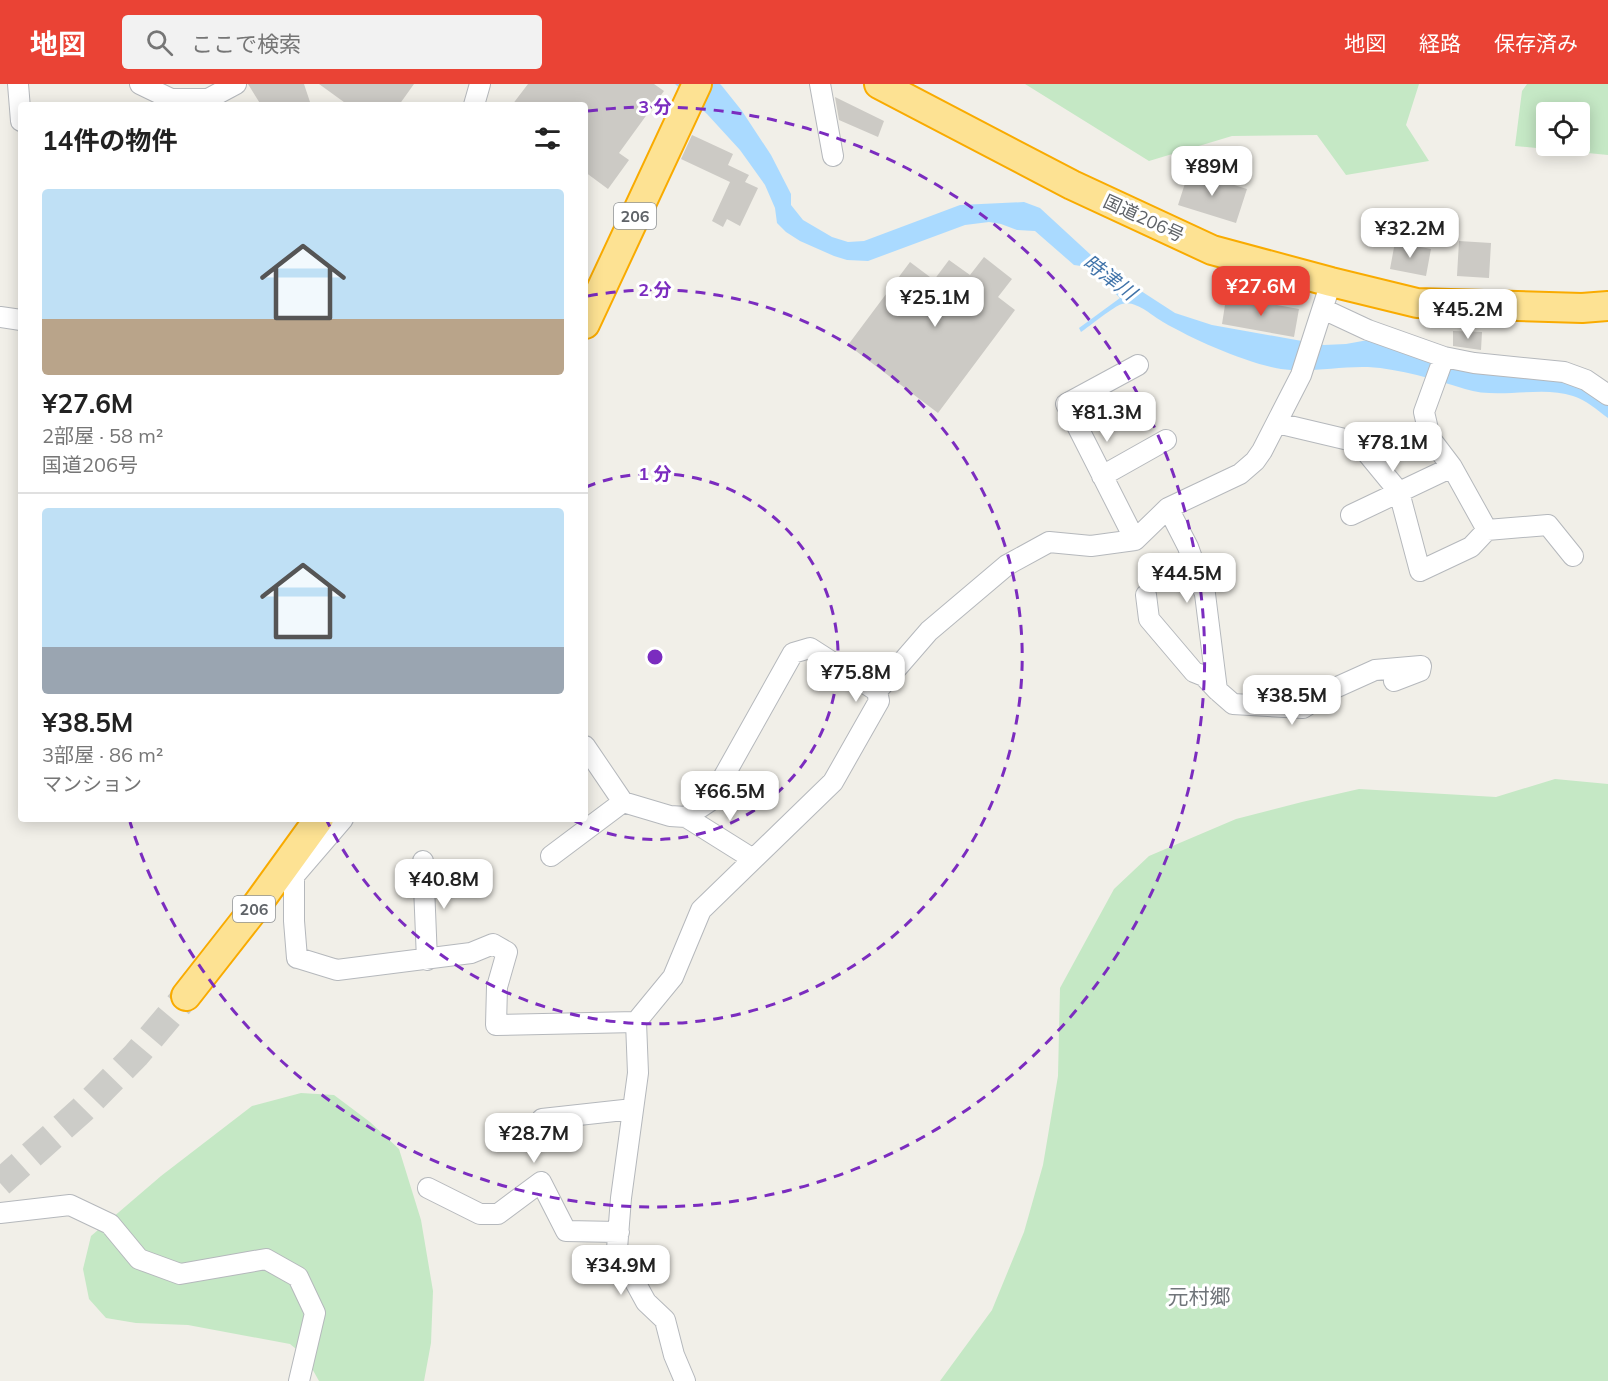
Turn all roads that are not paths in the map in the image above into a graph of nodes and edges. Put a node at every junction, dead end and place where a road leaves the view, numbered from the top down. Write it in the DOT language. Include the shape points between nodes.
graph roads {
  1 [pos="18,84"];
  2 [pos="140,84"];
  3 [pos="236,84"];
  4 [pos="480,84"];
  5 [pos="820,84"];
  6 [pos="879,84"];
  7 [pos="686,94"];
  8 [pos="19,102"];
  9 [pos="170,102"];
  10 [pos="475,102"];
  11 [pos="833,156"];
  12 [pos="588,292"];
  13 [pos="1327,296"];
  14 [pos="1608,306"];
  15 [pos="0,316"];
  16 [pos="588,317"];
  17 [pos="18,319"];
  18 [pos="1444,357"];
  19 [pos="1138,365"];
  20 [pos="1608,395"];
  21 [pos="1277,423"];
  22 [pos="1166,440"];
  23 [pos="1452,466"];
  24 [pos="1102,476"];
  25 [pos="1399,492"];
  26 [pos="1168,508"];
  27 [pos="1351,515"];
  28 [pos="1487,530"];
  29 [pos="1135,540"];
  30 [pos="1573,556"];
  31 [pos="1146,595"];
  32 [pos="1394,681"];
  33 [pos="1217,690"];
  34 [pos="878,691"];
  35 [pos="588,750"];
  36 [pos="623,802"];
  37 [pos="686,817"];
  38 [pos="303,822"];
  39 [pos="317,822"];
  40 [pos="340,822"];
  41 [pos="551,856"];
  42 [pos="753,859"];
  43 [pos="423,861"];
  44 [pos="427,960"];
  45 [pos="636,1022"];
  46 [pos="633,1109"];
  47 [pos="542,1119"];
  48 [pos="428,1188"];
  49 [pos="0,1213"];
  50 [pos="619,1232"];
  51 [pos="299,1381"];
  52 [pos="685,1381"];
  1 -- 8 [label="street"];
  2 -- 9 [label="street"];
  3 -- 9 [label="street" via="208,99"];
  4 -- 10 [label="street"];
  5 -- 11 [label="street"];
  6 -- 13 [label="highway, 国道206号" via="1072,184 1212,250"];
  7 -- 12 [label="highway, 206"];
  7 -- 16 [label="highway, 206"];
  13 -- 14 [label="highway, 国道206号" via="1417,303"];
  13 -- 18 [label="street" via="1368,330"];
  13 -- 21 [label="street" via="1300,375"];
  15 -- 17 [label="street"];
  18 -- 20 [label="street" via="1564,372 1586,380"];
  18 -- 23 [label="street" via="1424,412 1430,438"];
  19 -- 24 [label="street" via="1066,404"];
  21 -- 25 [label="street" via="1353,441"];
  21 -- 26 [label="street" via="1255,461 1240,474"];
  22 -- 24 [label="street"];
  23 -- 25 [label="street"];
  23 -- 28 [label="street"];
  24 -- 29 [label="street"];
  25 -- 27 [label="street"];
  25 -- 28 [label="street" via="1420,571 1472,547"];
  26 -- 29 [label="street"];
  26 -- 33 [label="street" via="1205,594"];
  28 -- 30 [label="street" via="1548,525"];
  29 -- 34 [label="street" via="1091,546 1049,542 1007,565 929,631"];
  31 -- 33 [label="street" via="1149,619 1194,672 1204,676"];
  32 -- 33 [label="street" via="1420,671 1420,666 1375,669 1303,708 1233,704"];
  34 -- 37 [label="street" via="810,648 793,654 710,801"];
  34 -- 42 [label="street" via="879,701 833,782"];
  35 -- 36 [label="street"];
  36 -- 37 [label="street"];
  36 -- 41 [label="street"];
  37 -- 42 [label="street"];
  38 -- 39 [label="highway, 206" via="180,994 251,913"];
  40 -- 44 [label="street" via="294,876 298,958 337,970"];
  42 -- 45 [label="street" via="701,910 673,978"];
  43 -- 44 [label="street"];
  44 -- 45 [label="street" via="471,953 493,944 507,952 497,987 496,1025"];
  45 -- 46 [label="street" via="638,1073"];
  46 -- 47 [label="street"];
  46 -- 50 [label="street"];
  48 -- 50 [label="street" via="480,1214 498,1214 541,1182 566,1231"];
  49 -- 51 [label="street" via="70,1205 110,1224 140,1259 180,1274 266,1259 298,1277 315,1313"];
  50 -- 52 [label="street" via="617,1250 646,1302 665,1320"];
}
